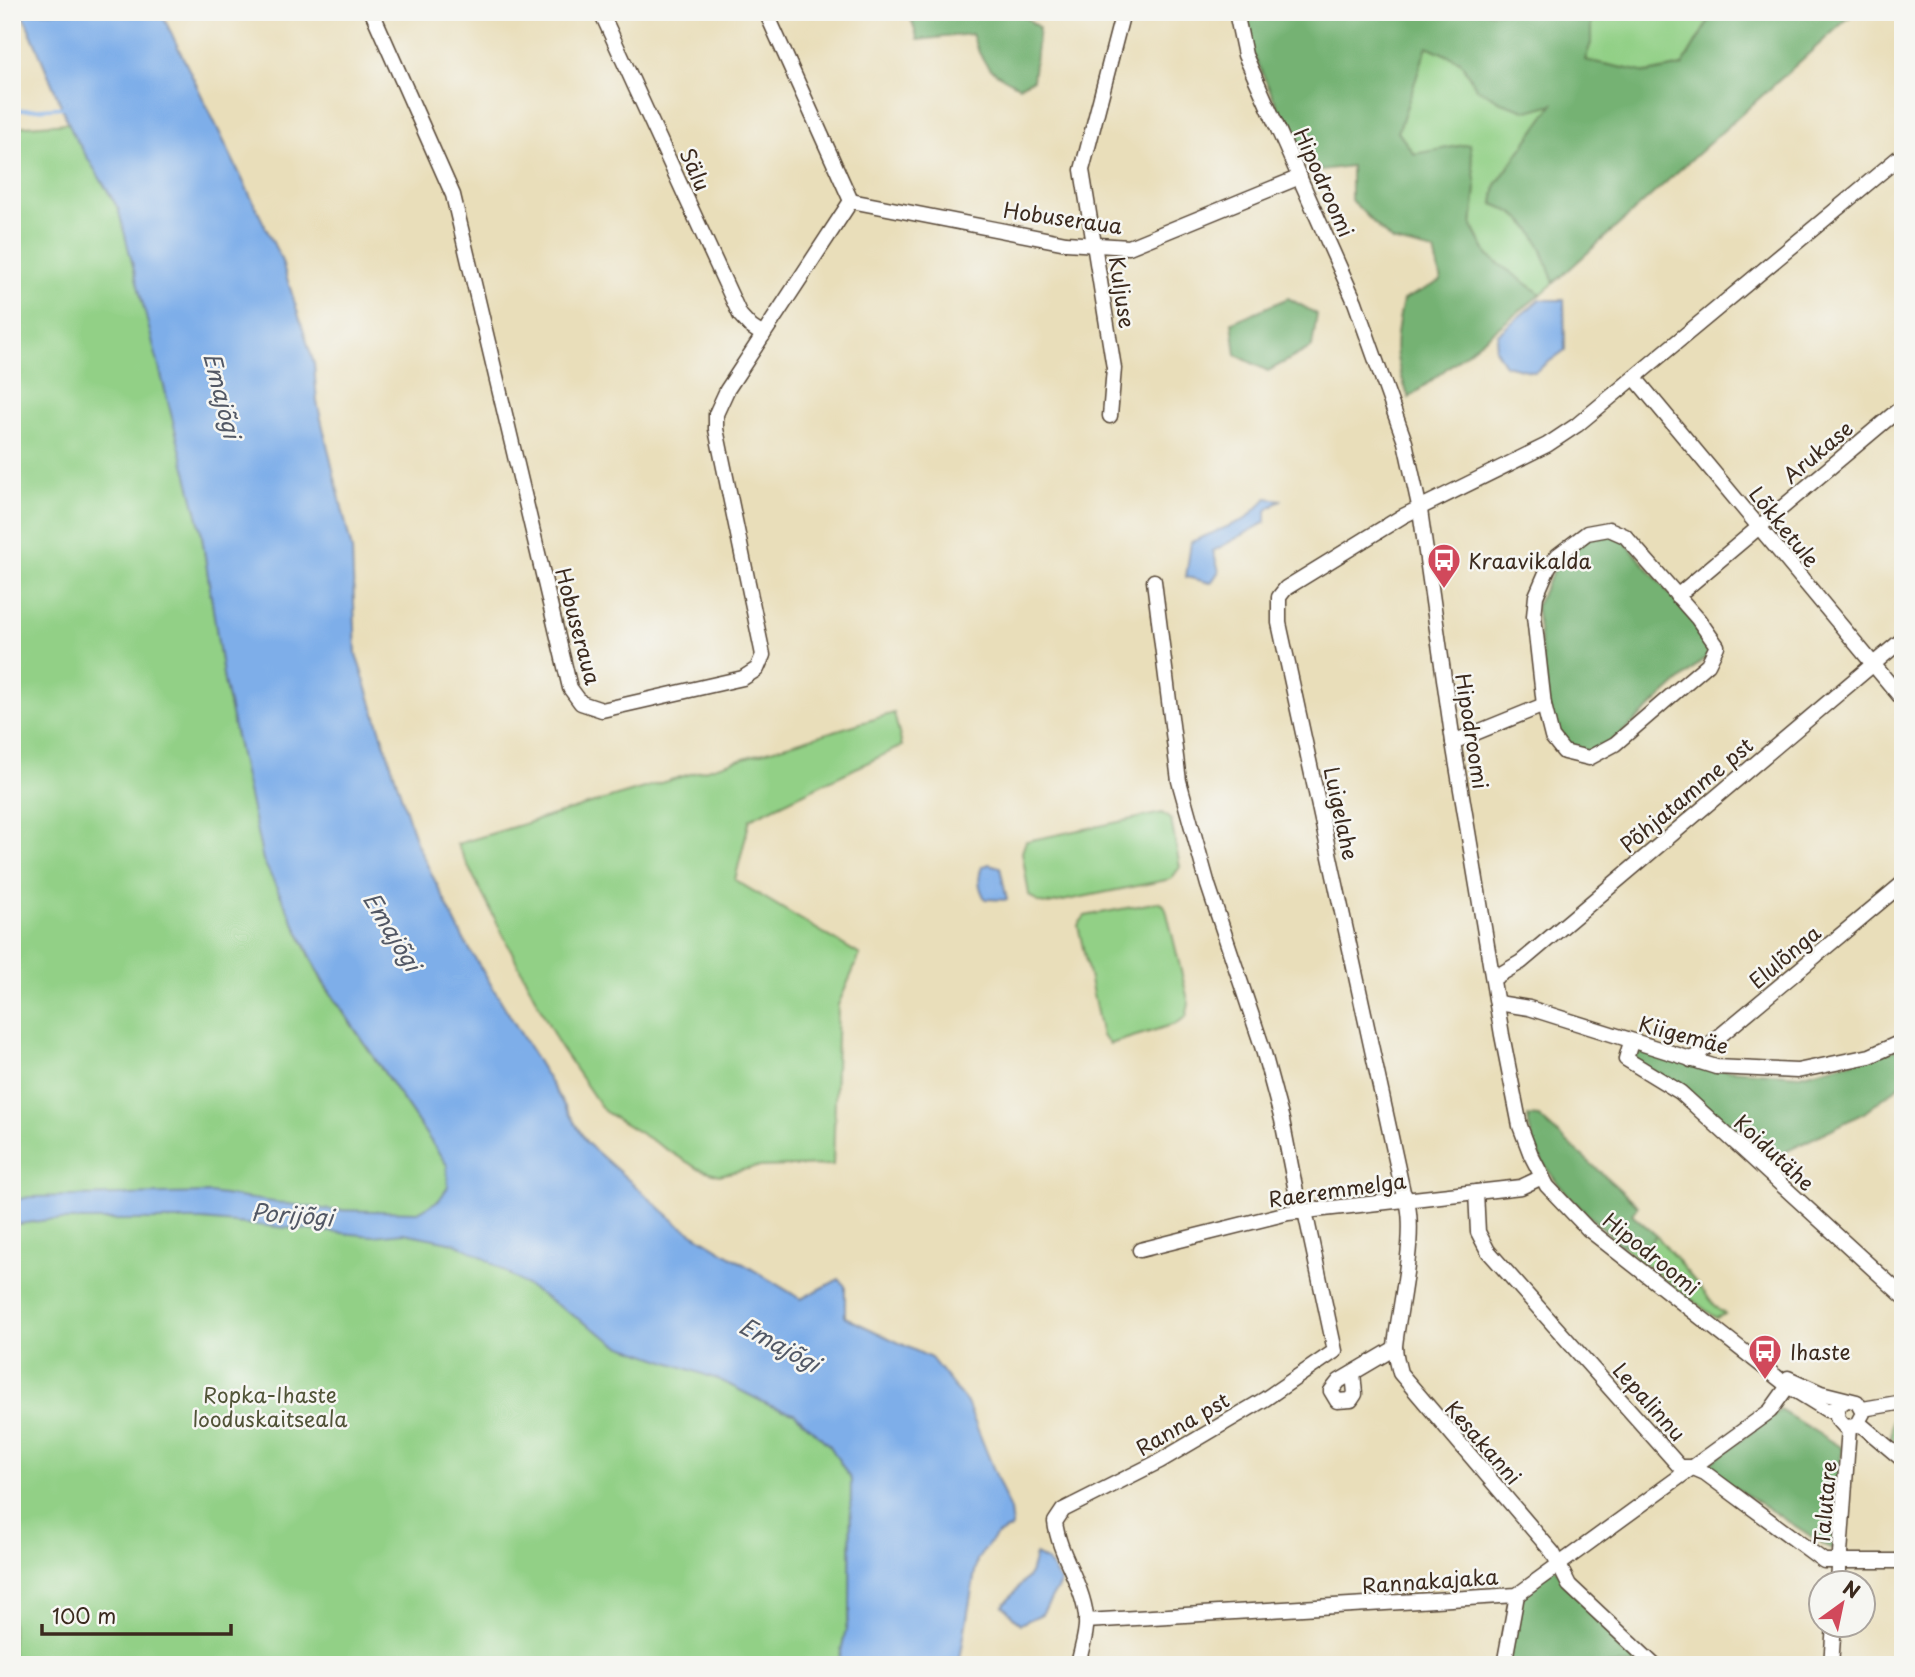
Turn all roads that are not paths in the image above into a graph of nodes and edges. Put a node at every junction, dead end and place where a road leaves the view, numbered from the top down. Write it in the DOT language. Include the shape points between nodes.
graph roads {
  1 [pos="372,12"];
  2 [pos="600,12"];
  3 [pos="766,12"];
  4 [pos="1123,12"];
  5 [pos="1236,12"];
  6 [pos="1903,154"];
  7 [pos="1300,177"];
  8 [pos="851,201"];
  9 [pos="1094,245"];
  10 [pos="764,335"];
  11 [pos="1635,377"];
  12 [pos="1903,406"];
  13 [pos="1111,416"];
  14 [pos="1420,510"];
  15 [pos="1759,528"];
  16 [pos="1154,581"];
  17 [pos="1677,596"];
  18 [pos="1903,639"];
  19 [pos="1873,664"];
  20 [pos="1903,700"];
  21 [pos="1544,705"];
  22 [pos="1452,742"];
  23 [pos="1903,883"];
  24 [pos="1494,978"];
  25 [pos="1498,1003"];
  26 [pos="1903,1041"];
  27 [pos="1631,1042"];
  28 [pos="1692,1060"];
  29 [pos="1542,1177"];
  30 [pos="1476,1192"];
  31 [pos="1408,1200"];
  32 [pos="1303,1212"];
  33 [pos="1140,1250"];
  34 [pos="1903,1296"];
  35 [pos="1395,1348"];
  36 [pos="1353,1373"];
  37 [pos="1774,1375"];
  38 [pos="1788,1386"];
  39 [pos="1903,1402"];
  40 [pos="1841,1405"];
  41 [pos="1857,1420"];
  42 [pos="1903,1460"];
  43 [pos="1691,1467"];
  44 [pos="1840,1560"];
  45 [pos="1903,1561"];
  46 [pos="1558,1563"];
  47 [pos="1839,1568"];
  48 [pos="1517,1595"];
  49 [pos="1086,1621"];
  50 [pos="1833,1638"];
  51 [pos="1077,1665"];
  52 [pos="1504,1665"];
  53 [pos="1654,1665"];
  54 [pos="1831,1665"];
  1 -- 10 [label="street, Hobuseraua" via="453,195 570,688 588,708 602,710 743,678 761,662 762,638 716,429 720,405"];
  2 -- 10 [label="street, Sälu" via="740,315"];
  3 -- 8 [label="street"];
  4 -- 9 [label="street, Kuljuse" via="1082,170"];
  5 -- 7 [label="street, Hipodroomi" via="1245,55"];
  6 -- 11 [label="street"];
  7 -- 9 [label="street, Hobuseraua" via="1129,247"];
  7 -- 14 [label="street, Hipodroomi" via="1376,356 1405,442"];
  8 -- 9 [label="street, Hobuseraua"];
  8 -- 10 [label="street, Hobuseraua"];
  9 -- 13 [label="street, Kuljuse" via="1114,368"];
  11 -- 14 [label="street" via="1547,445"];
  11 -- 15 [label="street, Lõkketule"];
  12 -- 15 [label="street, Arukase"];
  14 -- 22 [label="street, Hipodroomi"];
  14 -- 31 [label="street, Luigelahe" via="1286,588 1278,607"];
  15 -- 17 [label="street, Arukase"];
  15 -- 19 [label="street, Lõkketule"];
  16 -- 32 [label="street" via="1179,780 1208,885 1262,1046"];
  17 -- 21 [label="street" via="1617,531 1595,530 1566,547 1549,566 1535,606 1534,640"];
  17 -- 21 [label="street" via="1714,640 1715,653 1615,744 1589,758 1564,752 1552,737"];
  18 -- 19 [label="street, Põhjatamme pst"];
  19 -- 20 [label="street, Lõkketule"];
  19 -- 24 [label="street, Põhjatamme pst" via="1521,962"];
  21 -- 22 [label="street"];
  22 -- 24 [label="street, Hipodroomi"];
  23 -- 28 [label="street, Elulõnga"];
  24 -- 25 [label="street, Hipodroomi"];
  25 -- 27 [label="street, Kiigemäe" via="1529,1008"];
  25 -- 29 [label="street, Hipodroomi" via="1520,1126"];
  26 -- 28 [label="street, Kiigemäe" via="1870,1056 1797,1071 1716,1067"];
  27 -- 28 [label="street, Kiigemäe"];
  27 -- 34 [label="street, Koidutähe" via="1626,1059 1680,1091"];
  29 -- 30 [label="street, Raeremmelga" via="1521,1187"];
  29 -- 37 [label="street, Hipodroomi" via="1588,1229"];
  30 -- 31 [label="street, Raeremmelga"];
  30 -- 43 [label="street, Lepalinnu" via="1478,1232 1488,1251 1680,1467"];
  31 -- 32 [label="street, Raeremmelga"];
  31 -- 35 [label="street, Kesakanni" via="1409,1237"];
  32 -- 33 [label="street, Raeremmelga"];
  32 -- 49 [label="street, Ranna pst" via="1335,1351 1160,1461 1063,1510 1055,1522 1057,1538 1079,1585"];
  35 -- 36 [label="street"];
  35 -- 46 [label="street, Kesakanni" via="1400,1373 1415,1394"];
  37 -- 38 [label="street, Hipodroomi"];
  37 -- 40 [label="street, Hipodroomi"];
  38 -- 40 [label="street, Hipodroomi" via="1827,1410"];
  38 -- 43 [label="street, Rannakajaka" via="1770,1410"];
  39 -- 41 [label="street"];
  40 -- 41 [label="street" via="1857,1402"];
  40 -- 41 [label="street" via="1839,1422"];
  41 -- 42 [label="street"];
  41 -- 44 [label="street, Talutare"];
  43 -- 44 [label="street, Lepalinnu" via="1824,1561"];
  43 -- 46 [label="street, Rannakajaka"];
  44 -- 45 [label="street, Lepalinnu"];
  44 -- 47 [label="street, Talutare"];
  46 -- 48 [label="street, Rannakajaka"];
  46 -- 53 [label="street, Kesakanni" via="1569,1585"];
  48 -- 49 [label="street, Rannakajaka"];
  48 -- 52 [label="street"];
  49 -- 51 [label="street, Ranna pst"];
  50 -- 54 [label="street"];
}
